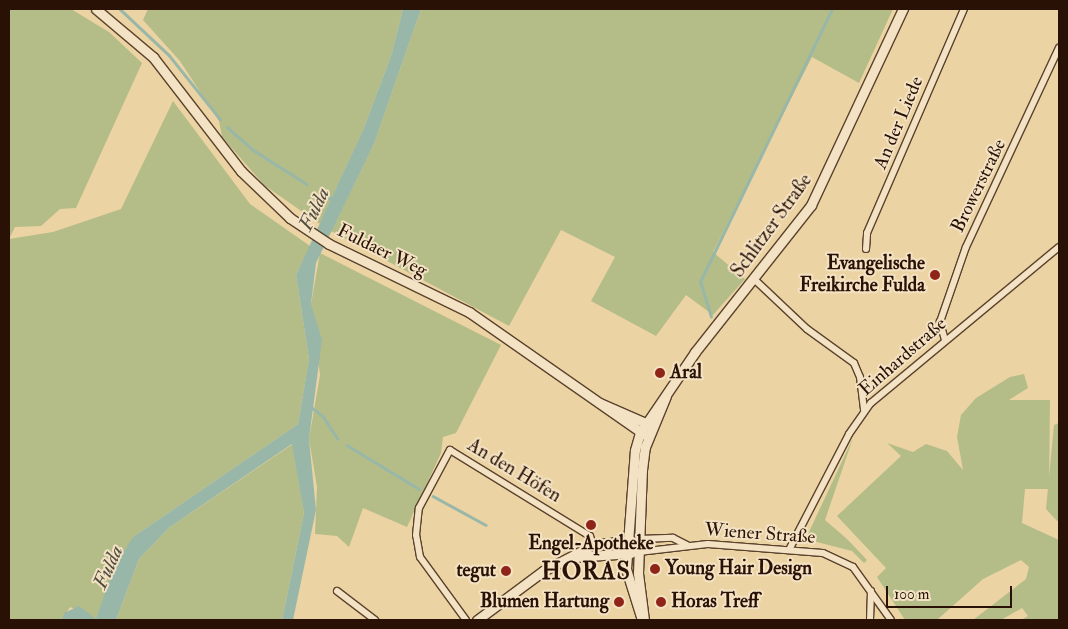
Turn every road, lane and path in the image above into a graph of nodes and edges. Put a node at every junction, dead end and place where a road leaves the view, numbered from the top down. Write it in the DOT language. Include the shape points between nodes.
graph roads {
  1 [pos="96,9"];
  2 [pos="903,9"];
  3 [pos="964,9"];
  4 [pos="1059,48"];
  5 [pos="1059,247"];
  6 [pos="866,249"];
  7 [pos="754,279"];
  8 [pos="945,340"];
  9 [pos="600,403"];
  10 [pos="864,411"];
  11 [pos="649,424"];
  12 [pos="644,435"];
  13 [pos="639,539"];
  14 [pos="628,540"];
  15 [pos="594,545"];
  16 [pos="687,545"];
  17 [pos="790,548"];
  18 [pos="638,552"];
  19 [pos="627,553"];
  20 [pos="575,557"];
  21 [pos="871,590"];
  22 [pos="337,591"];
  23 [pos="375,620"];
  24 [pos="466,620"];
  25 [pos="477,620"];
  26 [pos="643,620"];
  27 [pos="870,620"];
  28 [pos="891,620"];
  1 -- 9 [label="main road, Fuldaer Weg" via="153,58 241,171 290,218 350,254 468,312"];
  2 -- 7 [label="main road, Schlitzer Straße" via="822,188"];
  3 -- 6 [label="street, An der Liede" via="867,233"];
  4 -- 8 [label="street, Browerstraße" via="963,255 940,322"];
  5 -- 8 [label="street, Einhardstraße"];
  7 -- 10 [label="street" via="807,329 854,363 860,377"];
  7 -- 11 [label="main road, Schlitzer Straße" via="667,393"];
  8 -- 10 [label="street, Einhardstraße"];
  9 -- 11 [label="main road, Fuldaer Weg"];
  9 -- 12 [label="main road, Fuldaer Weg" via="607,413"];
  10 -- 17 [label="street, Einhardstraße"];
  11 -- 12 [label="main road, Schlitzer Straße"];
  12 -- 13 [label="main road, Schlitzer Straße"];
  12 -- 14 [label="main road, Schlitzer Straße"];
  13 -- 14 [label="main road"];
  13 -- 16 [label="street, Wiener Straße" via="673,538"];
  13 -- 18 [label="main road, Schlitzer Straße"];
  14 -- 15 [label="main road"];
  14 -- 19 [label="main road, Schlitzer Straße"];
  15 -- 20 [label="main road"];
  15 -- 24 [label="street, An den Höfen" via="590,536 450,450 419,508 416,535 420,557"];
  16 -- 17 [label="street, Wiener Straße"];
  16 -- 18 [label="street, Wiener Straße"];
  17 -- 21 [label="street, Wiener Straße" via="837,557 853,567"];
  18 -- 19 [label="main road"];
  18 -- 26 [label="main road, Schlitzer Straße"];
  19 -- 20 [label="main road"];
  19 -- 26 [label="main road, Schlitzer Straße" via="631,594"];
  20 -- 25 [label="main road" via="533,578"];
  21 -- 27 [label="street"];
  21 -- 28 [label="street, Wiener Straße"];
  22 -- 23 [label="street"];
}
